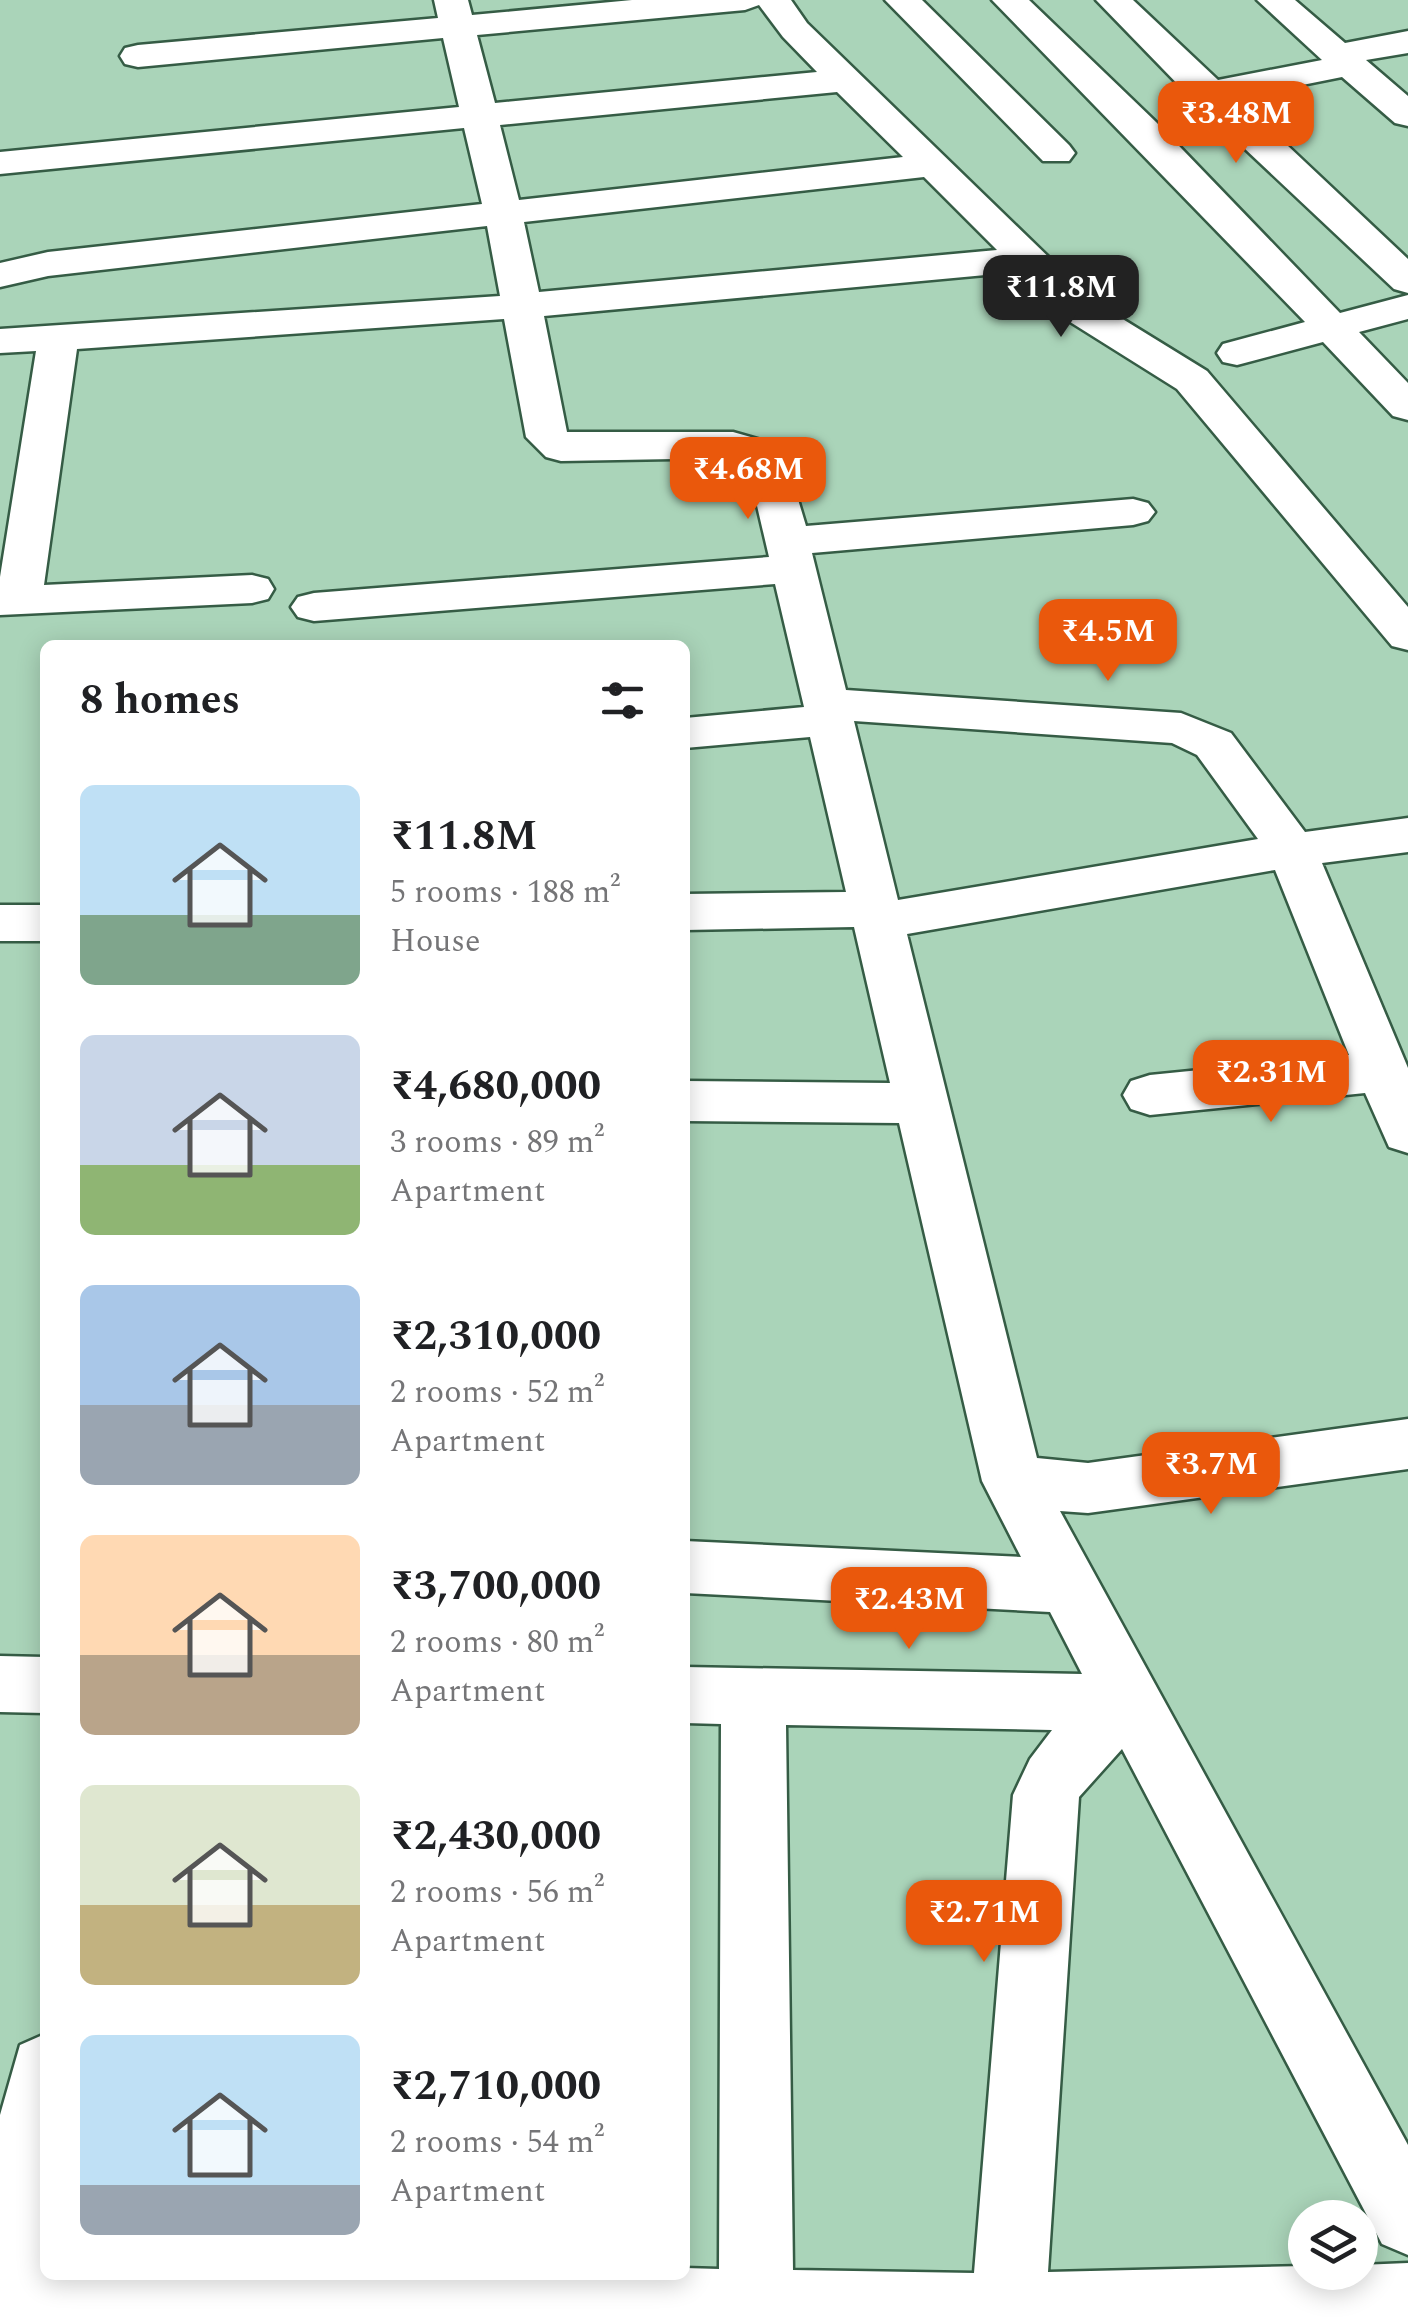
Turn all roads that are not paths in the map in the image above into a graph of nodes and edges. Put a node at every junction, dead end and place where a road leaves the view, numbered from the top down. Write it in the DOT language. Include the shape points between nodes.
graph roads {
  1 [pos="745,0"];
  2 [pos="773,0"];
  3 [pos="902,0"];
  4 [pos="1009,0"];
  5 [pos="1113,0"];
  6 [pos="1274,0"];
  7 [pos="454,13"];
  8 [pos="1408,42"];
  9 [pos="138,56"];
  10 [pos="1344,60"];
  11 [pos="846,80"];
  12 [pos="1216,101"];
  13 [pos="1408,114"];
  14 [pos="480,117"];
  15 [pos="1100,142"];
  16 [pos="0,163"];
  17 [pos="1018,163"];
  18 [pos="933,165"];
  19 [pos="503,212"];
  20 [pos="1028,258"];
  21 [pos="0,275"];
  22 [pos="1408,281"];
  23 [pos="1408,307"];
  24 [pos="518,308"];
  25 [pos="1336,327"];
  26 [pos="58,338"];
  27 [pos="0,340"];
  28 [pos="1237,353"];
  29 [pos="1408,408"];
  30 [pos="1133,512"];
  31 [pos="794,555"];
  32 [pos="252,589"];
  33 [pos="10,601"];
  34 [pos="314,608"];
  35 [pos="1408,636"];
  36 [pos="830,712"];
  37 [pos="690,733"];
  38 [pos="1408,835"];
  39 [pos="1292,850"];
  40 [pos="690,912"];
  41 [pos="876,915"];
  42 [pos="40,922"];
  43 [pos="0,923"];
  44 [pos="1383,1071"];
  45 [pos="1150,1096"];
  46 [pos="690,1101"];
  47 [pos="921,1103"];
  48 [pos="1408,1132"];
  49 [pos="1408,1444"];
  50 [pos="1012,1480"];
  51 [pos="690,1567"];
  52 [pos="1068,1586"];
  53 [pos="0,1684"];
  54 [pos="40,1685"];
  55 [pos="690,1695"];
  56 [pos="753,1696"];
  57 [pos="1132,1703"];
  58 [pos="40,2094"];
  59 [pos="1408,2218"];
  60 [pos="386,2288"];
  61 [pos="0,2293"];
  62 [pos="756,2307"];
  63 [pos="1378,2307"];
  64 [pos="597,2312"];
  65 [pos="983,2314"];
  1 -- 7 [label="street"];
  2 -- 11 [label="street"];
  3 -- 15 [label="street"];
  4 -- 15 [label="street"];
  5 -- 12 [label="street"];
  6 -- 10 [label="street"];
  7 -- 9 [label="street"];
  7 -- 14 [label="street"];
  8 -- 10 [label="street"];
  10 -- 12 [label="street"];
  10 -- 13 [label="street"];
  11 -- 14 [label="street"];
  11 -- 18 [label="street"];
  12 -- 15 [label="street"];
  12 -- 22 [label="street"];
  14 -- 16 [label="street"];
  14 -- 19 [label="street"];
  15 -- 17 [label="street"];
  15 -- 25 [label="street"];
  18 -- 19 [label="street"];
  18 -- 20 [label="street"];
  19 -- 21 [label="street"];
  19 -- 24 [label="street"];
  20 -- 24 [label="street"];
  20 -- 35 [label="street" via="1096,324 1192,380"];
  23 -- 25 [label="street"];
  24 -- 26 [label="street"];
  24 -- 31 [label="street" via="552,444 753,447 773,467"];
  25 -- 28 [label="street"];
  25 -- 29 [label="street"];
  26 -- 27 [label="street"];
  26 -- 33 [label="street"];
  30 -- 31 [label="street"];
  31 -- 34 [label="street"];
  31 -- 36 [label="street"];
  32 -- 33 [label="street"];
  36 -- 37 [label="street"];
  36 -- 39 [label="street" via="1198,733 1214,744"];
  36 -- 41 [label="street"];
  38 -- 39 [label="street"];
  39 -- 41 [label="street"];
  39 -- 44 [label="street"];
  40 -- 41 [label="street"];
  41 -- 47 [label="street"];
  42 -- 43 [label="street"];
  44 -- 45 [label="street"];
  44 -- 48 [label="street"];
  46 -- 47 [label="street"];
  47 -- 50 [label="street"];
  49 -- 50 [label="street" via="1088,1488"];
  50 -- 52 [label="street"];
  51 -- 52 [label="street"];
  52 -- 57 [label="street"];
  53 -- 54 [label="street"];
  55 -- 56 [label="street"];
  56 -- 57 [label="street"];
  56 -- 62 [label="street"];
  57 -- 59 [label="street"];
  57 -- 65 [label="street" via="1075,1748 1046,1795"];
  58 -- 61 [label="street"];
  60 -- 61 [label="street"];
  60 -- 64 [label="street"];
  62 -- 64 [label="street"];
  62 -- 65 [label="street"];
  63 -- 65 [label="street"];
}
